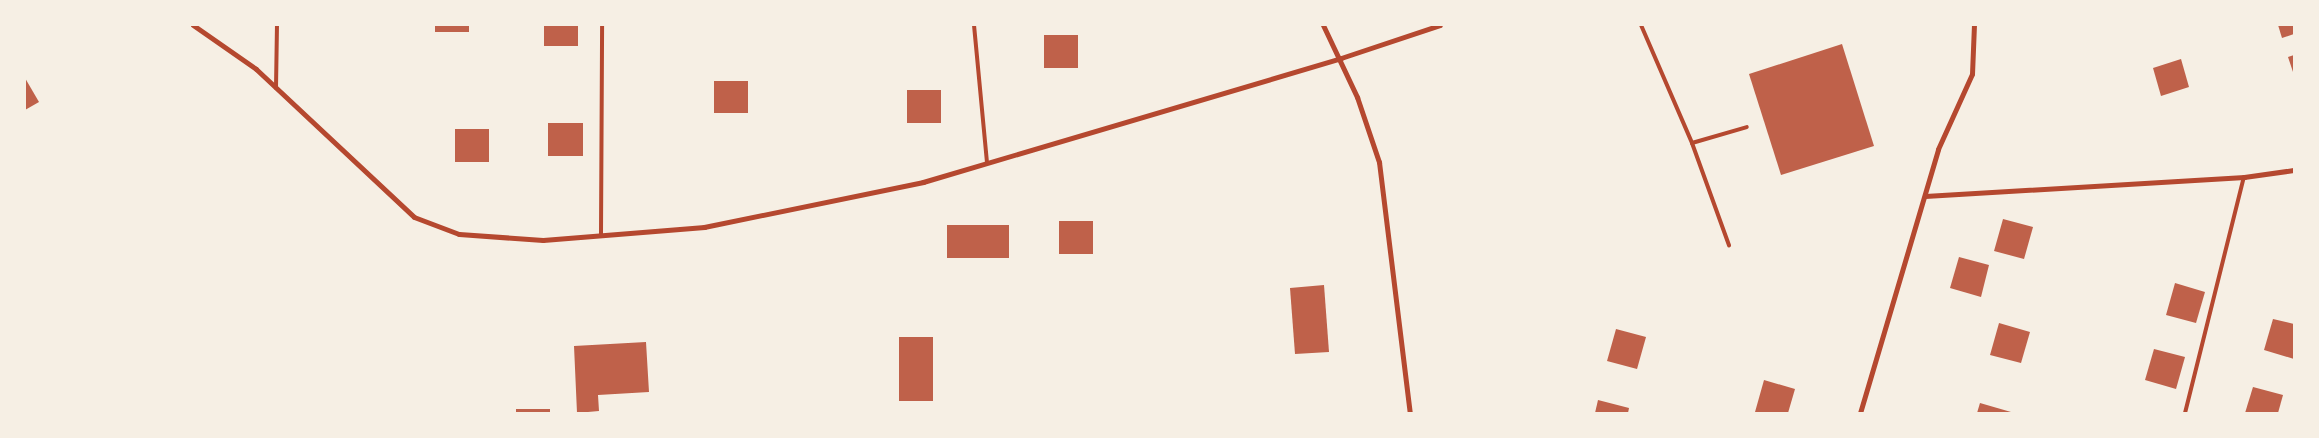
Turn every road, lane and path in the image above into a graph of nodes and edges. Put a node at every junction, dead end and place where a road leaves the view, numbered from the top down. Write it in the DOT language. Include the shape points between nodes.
graph roads {
  1 [pos="193,25"];
  2 [pos="277,25"];
  3 [pos="602,25"];
  4 [pos="974,25"];
  5 [pos="1323,25"];
  6 [pos="1440,25"];
  7 [pos="1640,25"];
  8 [pos="1974,25"];
  9 [pos="1341,58"];
  10 [pos="276,88"];
  11 [pos="1747,127"];
  12 [pos="1692,143"];
  13 [pos="987,162"];
  14 [pos="2294,170"];
  15 [pos="2244,177"];
  16 [pos="1924,196"];
  17 [pos="601,235"];
  18 [pos="1729,245"];
  19 [pos="1410,413"];
  20 [pos="1860,413"];
  21 [pos="2185,413"];
  1 -- 10 [label="street" via="256,69"];
  2 -- 10 [label="lane"];
  3 -- 17 [label="lane"];
  4 -- 13 [label="lane"];
  5 -- 9 [label="street"];
  6 -- 9 [label="street"];
  7 -- 12 [label="lane"];
  8 -- 16 [label="street" via="1972,74 1938,149"];
  9 -- 13 [label="street"];
  9 -- 19 [label="street" via="1379,162"];
  10 -- 17 [label="street" via="414,217 459,234 543,240"];
  11 -- 12 [label="lane"];
  12 -- 18 [label="lane"];
  13 -- 17 [label="street" via="924,182 704,227"];
  14 -- 15 [label="street"];
  15 -- 16 [label="street"];
  15 -- 21 [label="lane"];
  16 -- 20 [label="street"];
}
